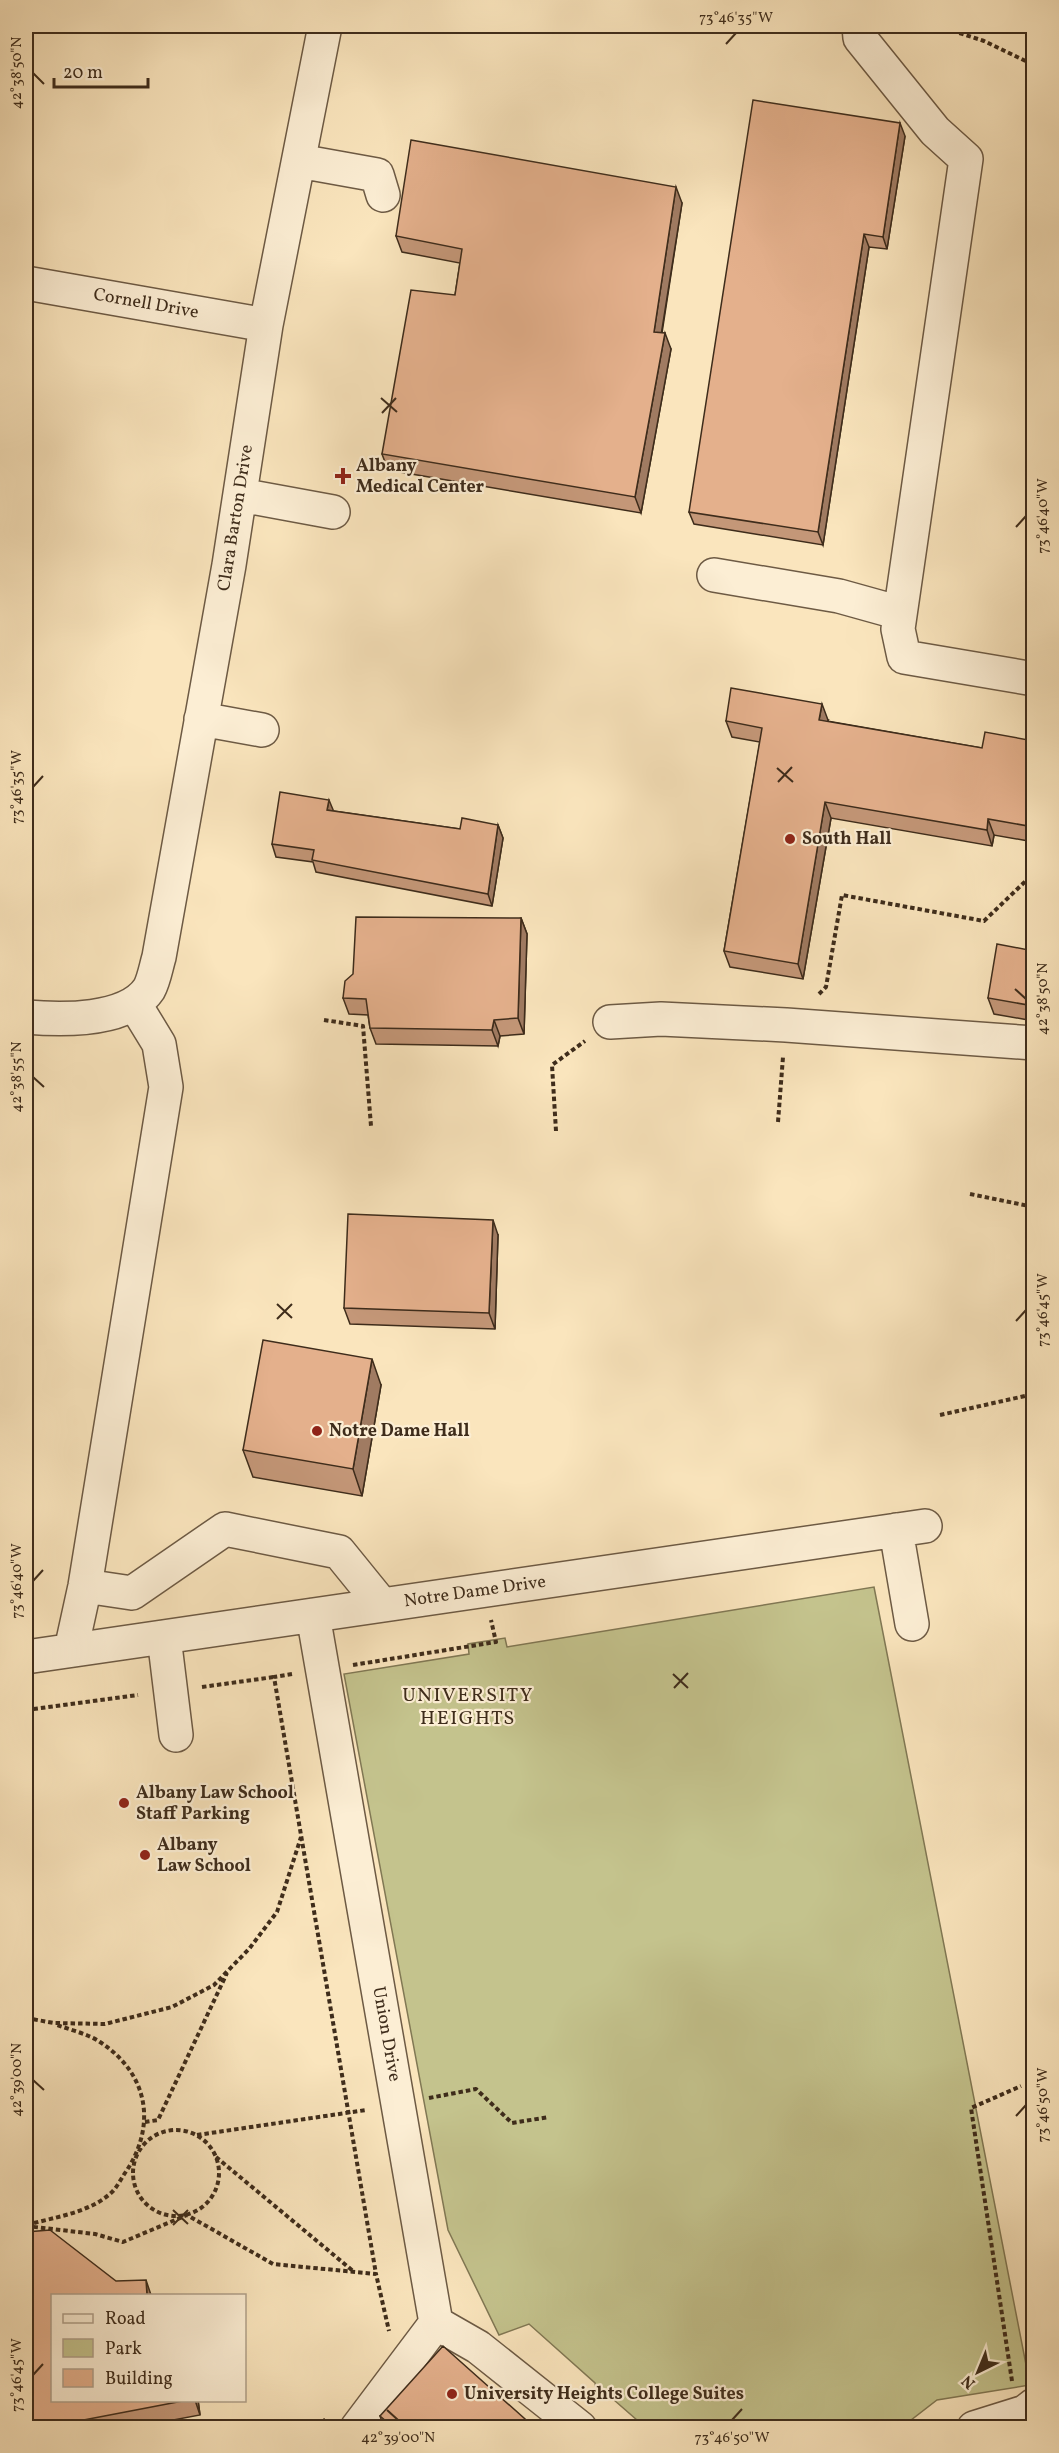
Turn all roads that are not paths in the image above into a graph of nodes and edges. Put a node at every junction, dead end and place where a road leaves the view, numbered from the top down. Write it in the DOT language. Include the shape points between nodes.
graph roads {
  1 [pos="325,26"];
  2 [pos="859,26"];
  3 [pos="299,161"];
  4 [pos="383,195"];
  5 [pos="26,283"];
  6 [pos="266,325"];
  7 [pos="240,495"];
  8 [pos="333,512"];
  9 [pos="714,575"];
  10 [pos="900,613"];
  11 [pos="1034,679"];
  12 [pos="201,718"];
  13 [pos="262,730"];
  14 [pos="134,1003"];
  15 [pos="26,1017"];
  16 [pos="610,1022"];
  17 [pos="1034,1043"];
  18 [pos="85,1586"];
  19 [pos="382,1605"];
  20 [pos="313,1615"];
  21 [pos="912,1624"];
  22 [pos="164,1637"];
  23 [pos="71,1650"];
  24 [pos="26,1657"];
  25 [pos="176,1735"];
  26 [pos="436,2323"];
  27 [pos="1025,2410"];
  28 [pos="357,2427"];
  29 [pos="580,2427"];
  30 [pos="974,2427"];
  1 -- 3 [label="street, Clara Barton Drive"];
  2 -- 10 [label="street" via="860,38 935,131 966,159"];
  3 -- 4 [label="street" via="377,175"];
  3 -- 6 [label="street, Clara Barton Drive"];
  5 -- 6 [label="street, Cornell Drive"];
  6 -- 7 [label="street, Clara Barton Drive"];
  7 -- 8 [label="street"];
  7 -- 12 [label="street, Clara Barton Drive"];
  9 -- 10 [label="street" via="839,596"];
  10 -- 11 [label="street" via="898,629 904,657"];
  12 -- 13 [label="street"];
  12 -- 14 [label="street, Clara Barton Drive" via="159,957 149,988"];
  14 -- 15 [label="street" via="95,1016 61,1020"];
  14 -- 18 [label="street" via="159,1044 166,1088"];
  16 -- 17 [label="street" via="661,1019 786,1025"];
  18 -- 19 [label="street" via="132,1593 225,1529 339,1552"];
  18 -- 23 [label="street"];
  19 -- 20 [label="street, Notre Dame Drive"];
  19 -- 21 [label="street, Notre Dame Drive" via="910,1528"];
  20 -- 22 [label="street, Notre Dame Drive"];
  20 -- 26 [label="street, Union Drive"];
  22 -- 23 [label="street, Notre Dame Drive"];
  22 -- 25 [label="street"];
  23 -- 24 [label="street, Notre Dame Drive"];
  26 -- 28 [label="street"];
  26 -- 29 [label="street" via="478,2347"];
  27 -- 30 [label="street"];
}
